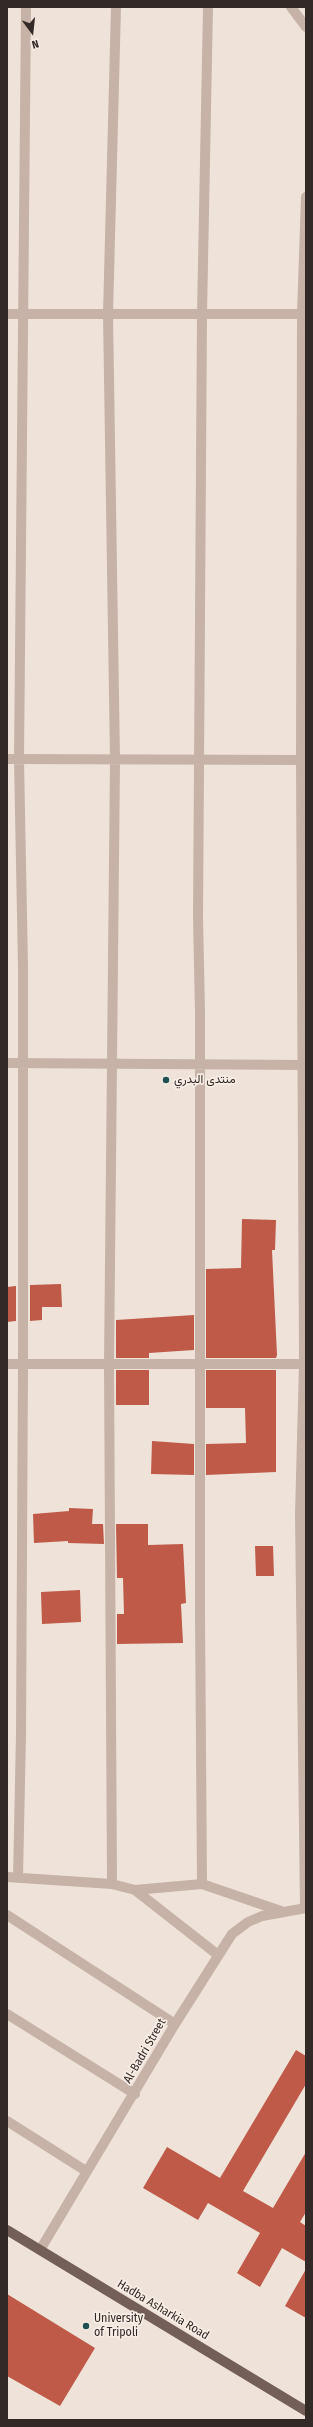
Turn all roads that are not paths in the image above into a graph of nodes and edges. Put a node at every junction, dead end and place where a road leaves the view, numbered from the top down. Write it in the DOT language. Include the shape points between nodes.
graph roads {
  1 [pos="26,7"];
  2 [pos="116,7"];
  3 [pos="208,7"];
  4 [pos="291,7"];
  5 [pos="306,27"];
  6 [pos="306,197"];
  7 [pos="7,314"];
  8 [pos="23,314"];
  9 [pos="108,314"];
  10 [pos="202,314"];
  11 [pos="302,314"];
  12 [pos="305,451"];
  13 [pos="7,760"];
  14 [pos="19,760"];
  15 [pos="115,760"];
  16 [pos="200,760"];
  17 [pos="304,760"];
  18 [pos="7,1063"];
  19 [pos="23,1063"];
  20 [pos="111,1064"];
  21 [pos="199,1064"];
  22 [pos="304,1065"];
  23 [pos="7,1364"];
  24 [pos="23,1364"];
  25 [pos="109,1364"];
  26 [pos="199,1364"];
  27 [pos="305,1364"];
  28 [pos="304,1626"];
  29 [pos="7,1877"];
  30 [pos="18,1878"];
  31 [pos="112,1884"];
  32 [pos="202,1884"];
  33 [pos="135,1890"];
  34 [pos="306,1908"];
  35 [pos="281,1911"];
  36 [pos="7,1915"];
  37 [pos="218,1955"];
  38 [pos="7,2014"];
  39 [pos="175,2024"];
  40 [pos="135,2094"];
  41 [pos="7,2121"];
  42 [pos="86,2171"];
  43 [pos="7,2230"];
  44 [pos="40,2250"];
  45 [pos="306,2411"];
  1 -- 8 [label="street"];
  2 -- 9 [label="street"];
  3 -- 10 [label="street"];
  4 -- 5 [label="street"];
  6 -- 11 [label="street"];
  7 -- 8 [label="street"];
  8 -- 9 [label="street"];
  8 -- 14 [label="street"];
  9 -- 10 [label="street"];
  9 -- 15 [label="street"];
  10 -- 11 [label="street"];
  10 -- 16 [label="street"];
  11 -- 12 [label="street"];
  12 -- 17 [label="street"];
  13 -- 14 [label="street"];
  14 -- 15 [label="street"];
  14 -- 19 [label="street"];
  15 -- 16 [label="street"];
  15 -- 20 [label="street"];
  16 -- 17 [label="street"];
  16 -- 21 [label="street"];
  17 -- 22 [label="street"];
  18 -- 19 [label="street"];
  19 -- 20 [label="street"];
  19 -- 24 [label="street"];
  20 -- 21 [label="street"];
  20 -- 25 [label="street"];
  21 -- 22 [label="street"];
  21 -- 26 [label="street"];
  22 -- 27 [label="street"];
  23 -- 24 [label="street"];
  24 -- 25 [label="street"];
  24 -- 30 [label="street"];
  25 -- 26 [label="street"];
  25 -- 31 [label="street"];
  26 -- 27 [label="street"];
  26 -- 32 [label="street"];
  27 -- 28 [label="street" via="300,1515"];
  28 -- 34 [label="street"];
  29 -- 30 [label="street"];
  30 -- 31 [label="street"];
  31 -- 33 [label="street"];
  32 -- 33 [label="street"];
  32 -- 35 [label="street"];
  33 -- 37 [label="street"];
  34 -- 35 [label="street, Al-Badri Street"];
  35 -- 37 [label="street, Al-Badri Street" via="248,1922 232,1934"];
  36 -- 39 [label="street"];
  37 -- 39 [label="street, Al-Badri Street"];
  38 -- 40 [label="street"];
  39 -- 40 [label="street, Al-Badri Street"];
  40 -- 42 [label="street, Al-Badri Street"];
  41 -- 42 [label="street"];
  42 -- 44 [label="street, Al-Badri Street"];
  43 -- 44 [label="main road, Hadba Asharkia Road"];
  44 -- 45 [label="main road, Hadba Asharkia Road"];
}
